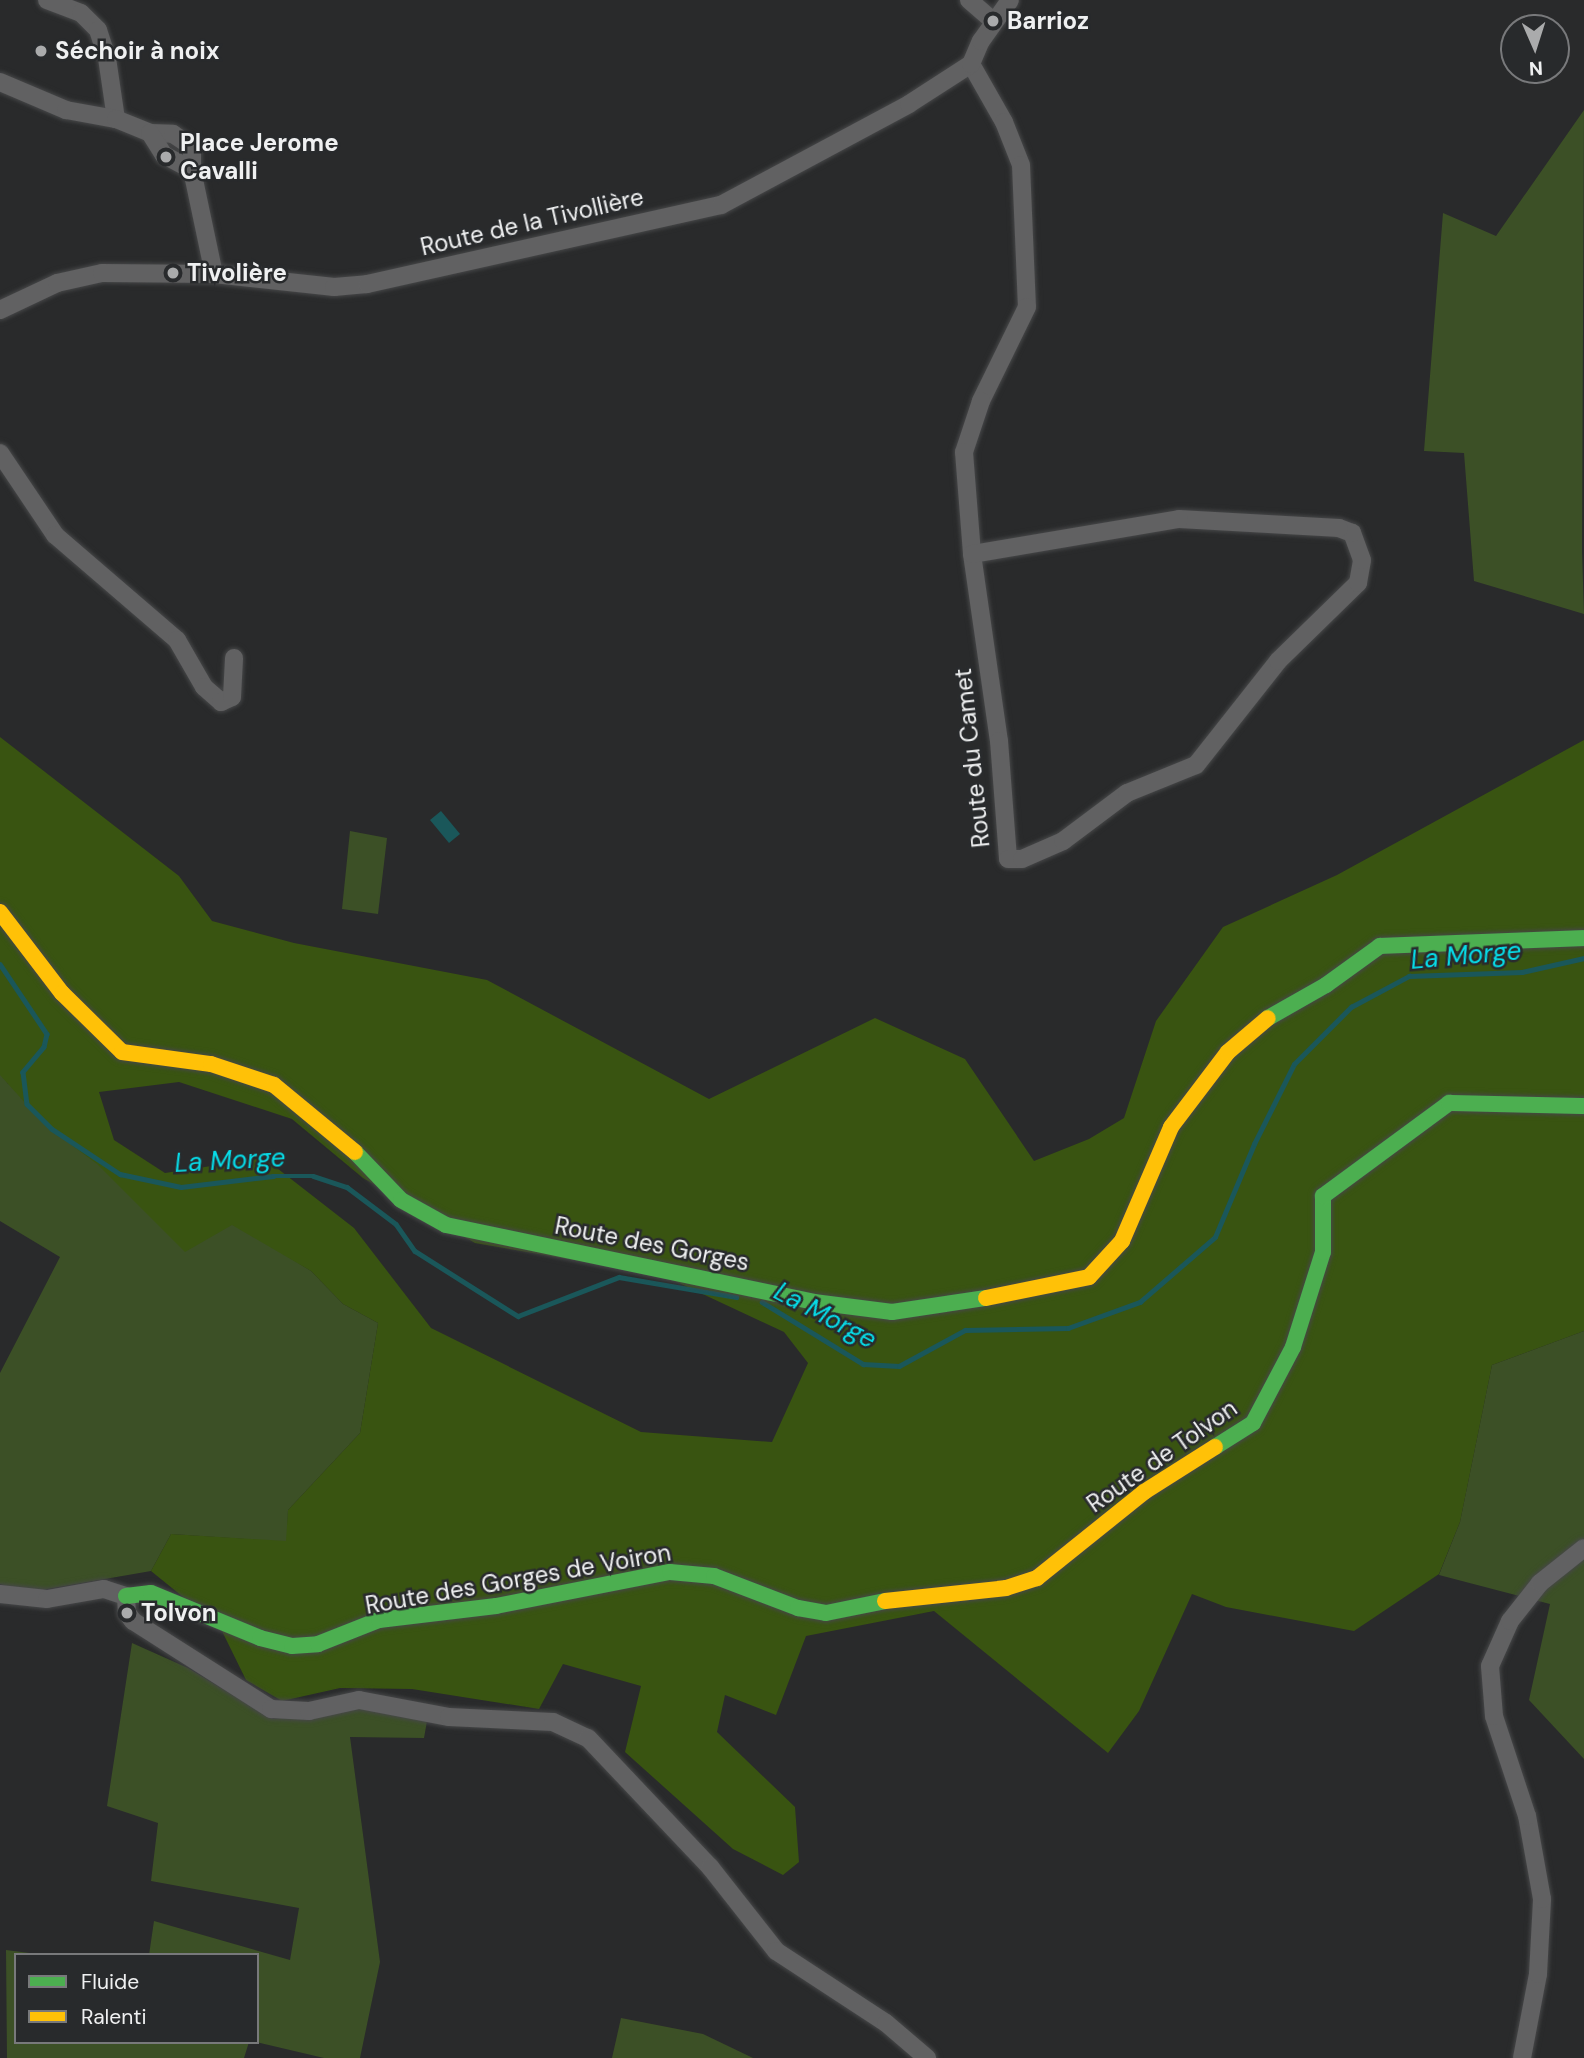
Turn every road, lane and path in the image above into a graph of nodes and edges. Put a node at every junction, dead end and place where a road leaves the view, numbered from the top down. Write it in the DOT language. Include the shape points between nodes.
graph roads {
  1 [pos="47,0"];
  2 [pos="969,0"];
  3 [pos="1010,0"];
  4 [pos="993,21"];
  5 [pos="971,64"];
  6 [pos="0,82"];
  7 [pos="116,119"];
  8 [pos="214,274"];
  9 [pos="0,310"];
  10 [pos="0,453"];
  11 [pos="972,554"];
  12 [pos="234,658"];
  13 [pos="0,912"];
  14 [pos="1584,938"];
  15 [pos="1584,1106"];
  16 [pos="1584,1548"];
  17 [pos="0,1594"];
  18 [pos="126,1595"];
  19 [pos="798,1608"];
  20 [pos="927,2058"];
  21 [pos="1522,2058"];
  1 -- 7 [label="street" via="80,13 98,30"];
  2 -- 4 [label="street"];
  3 -- 4 [label="street"];
  4 -- 5 [label="street"];
  5 -- 8 [label="street, Route de la Tivollière" via="909,104 721,205 367,284 334,287"];
  5 -- 11 [label="street, Route du Camet" via="1021,165 1027,307 981,401 964,452"];
  6 -- 7 [label="street" via="66,110"];
  7 -- 8 [label="street" via="150,133 173,134 192,147 192,170"];
  8 -- 9 [label="street, Route de la Tivollière" via="85,275"];
  10 -- 12 [label="street" via="55,535 177,640 204,687 221,702 232,696"];
  11 -- 11 [label="street, Route du Camet" via="999,741 1006,855 1014,861 1063,841 1126,793 1196,765 1279,661 1353,588 1362,560 1352,534 1339,528 1179,519"];
  13 -- 14 [label="street, Route des Gorges" via="62,993 122,1052 211,1064 274,1085 337,1132 401,1200 446,1225 814,1302 892,1312 1089,1277 1122,1241 1171,1128 1228,1052 1276,1011 1326,985 1380,946"];
  15 -- 19 [label="street, Route de Tolvon" via="1449,1103 1323,1196 1319,1264 1293,1348 1253,1423 1144,1492 1038,1578 1006,1588 913,1595 826,1613"];
  16 -- 21 [label="street" via="1540,1583 1510,1621 1490,1666 1494,1716 1527,1816 1542,1899 1538,1974"];
  17 -- 18 [label="street" via="47,1599 104,1589"];
  18 -- 19 [label="street, Route des Gorges de Voiron" via="151,1593 292,1646 318,1644 379,1620 496,1606 670,1572 714,1576"];
  18 -- 20 [label="street" via="127,1613 133,1621 271,1709 309,1711 359,1700 449,1717 553,1722 588,1738 710,1867 776,1951 886,2023"];
}
